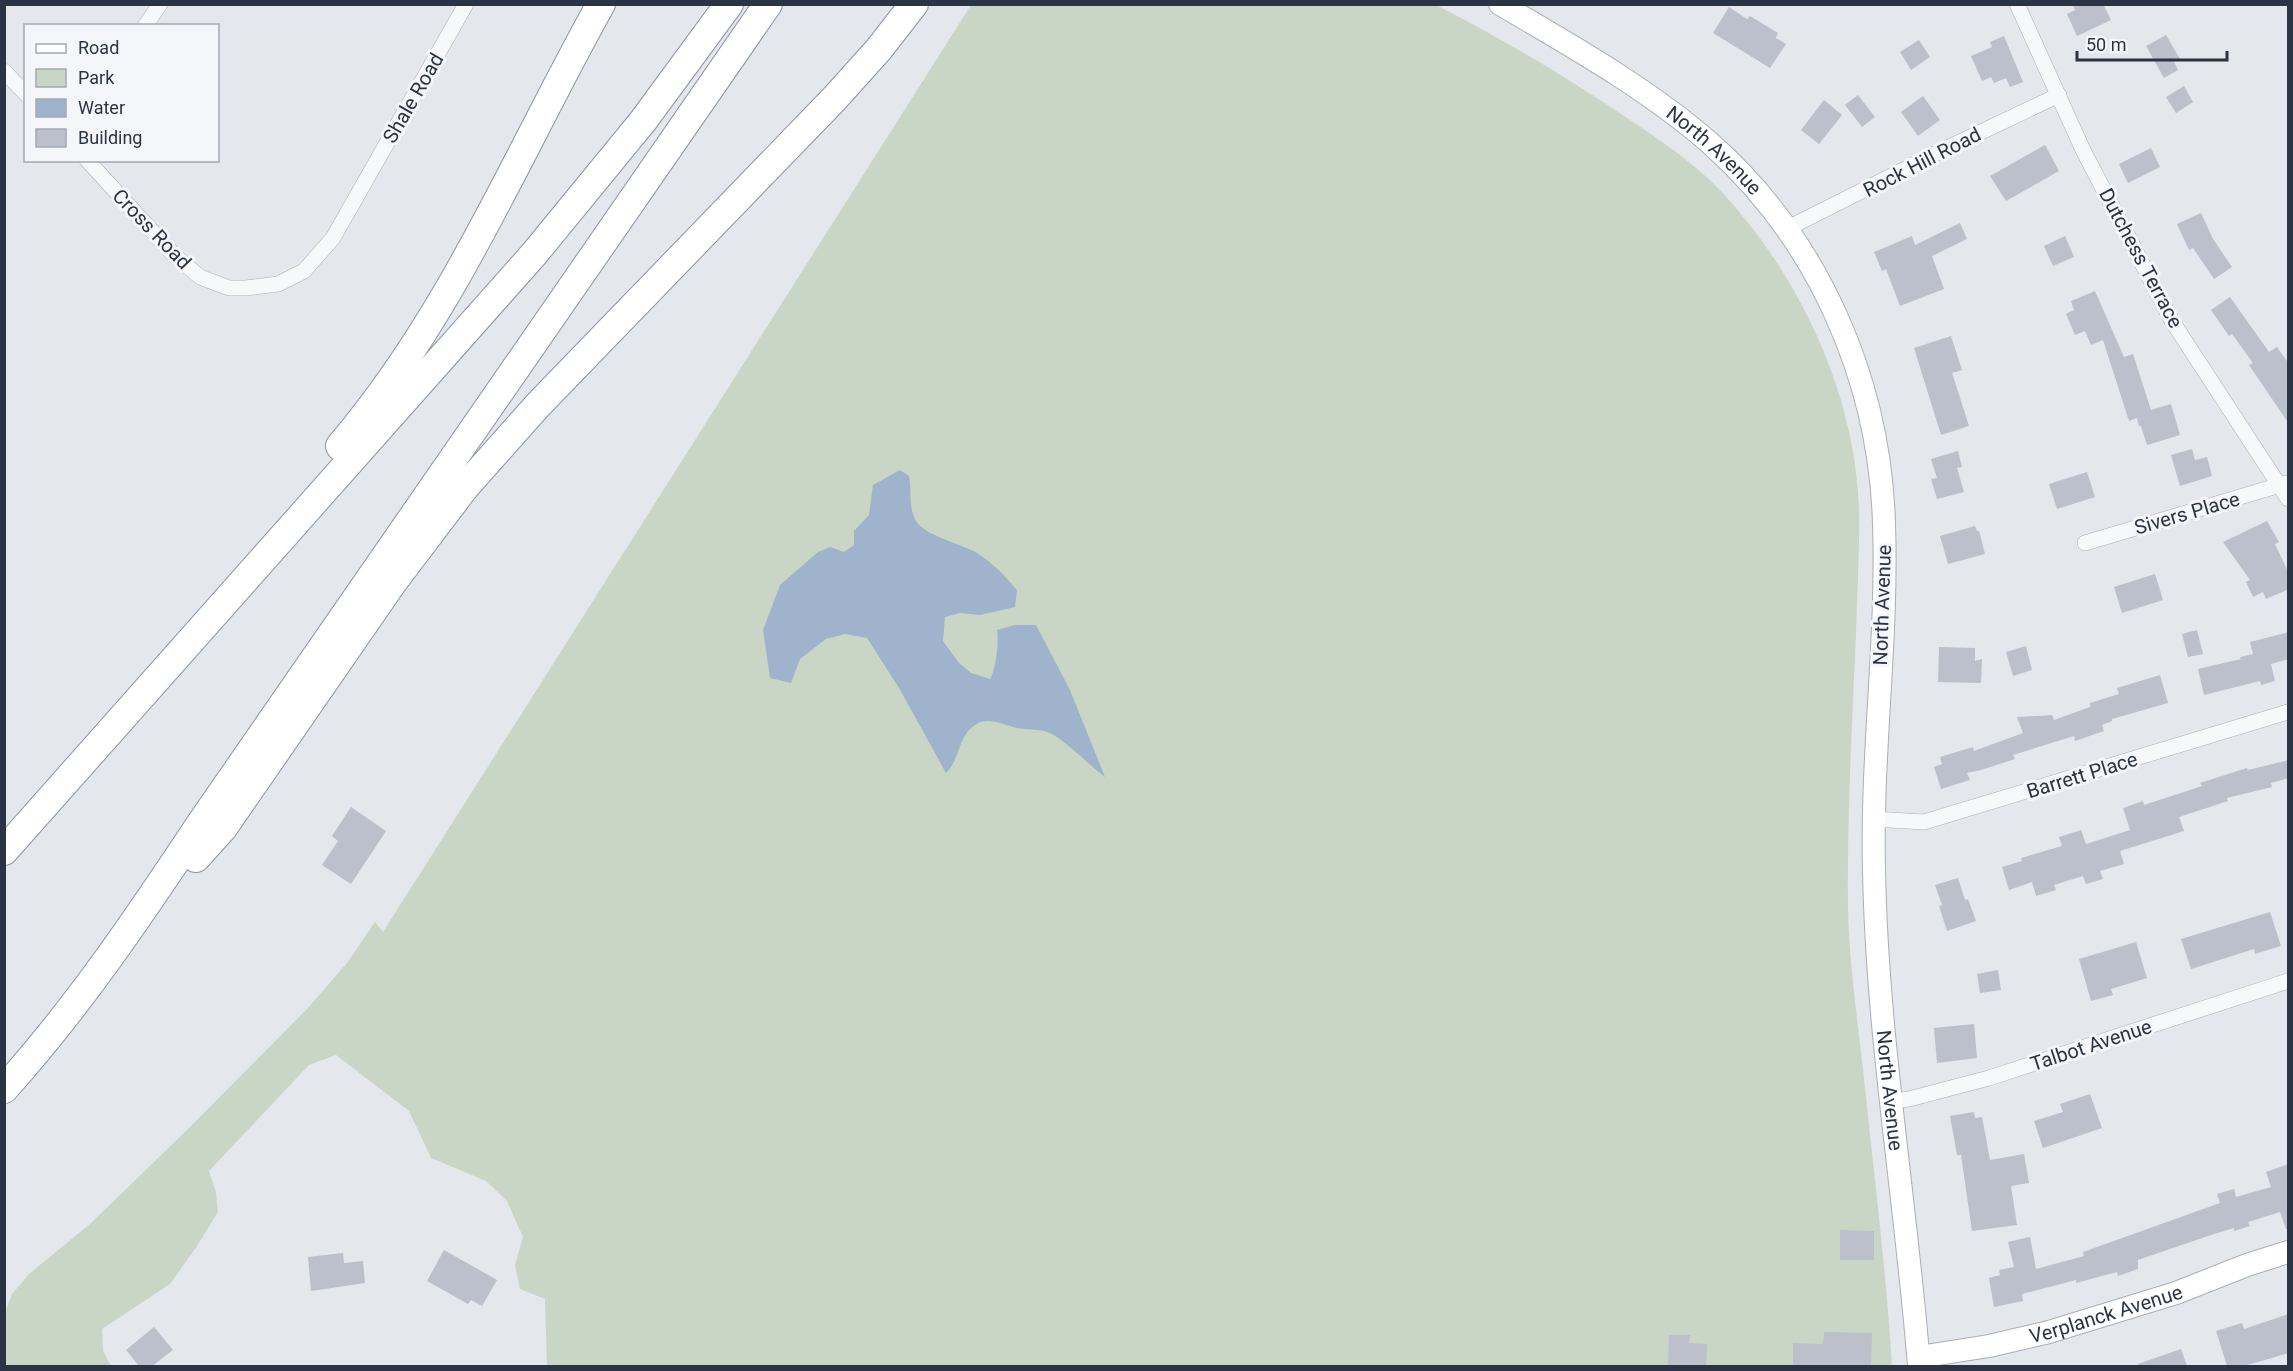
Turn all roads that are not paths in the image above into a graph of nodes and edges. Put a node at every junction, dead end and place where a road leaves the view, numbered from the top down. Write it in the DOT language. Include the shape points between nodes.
graph roads {
  1 [pos="160,4"];
  2 [pos="466,4"];
  3 [pos="601,4"];
  4 [pos="729,4"];
  5 [pos="768,4"];
  6 [pos="914,4"];
  7 [pos="1500,4"];
  8 [pos="2017,4"];
  9 [pos="146,24"];
  10 [pos="4,71"];
  11 [pos="24,92"];
  12 [pos="2059,95"];
  13 [pos="89,162"];
  14 [pos="359,192"];
  15 [pos="1786,229"];
  16 [pos="2284,484"];
  17 [pos="2289,499"];
  18 [pos="2085,543"];
  19 [pos="2289,712"];
  20 [pos="1873,819"];
  21 [pos="4,834"];
  22 [pos="4,851"];
  23 [pos="122,940"];
  24 [pos="2289,981"];
  25 [pos="4,1089"];
  26 [pos="1891,1101"];
  27 [pos="2289,1252"];
  28 [pos="1919,1362"];
  1 -- 9 [label="street"];
  2 -- 14 [label="street, Shale Road"];
  3 -- 21 [label="highway" via="453,284 378,399"];
  4 -- 22 [label="highway" via="643,121 534,254"];
  5 -- 23 [label="highway"];
  6 -- 23 [label="highway" via="835,98 538,405 465,487 399,573 223,828"];
  7 -- 15 [label="main road, North Avenue" via="1689,126 1734,166"];
  8 -- 12 [label="street, Dutchess Terrace"];
  10 -- 11 [label="street"];
  12 -- 15 [label="street, Rock Hill Road"];
  12 -- 16 [label="street, Dutchess Terrace" via="2083,150 2172,321"];
  13 -- 14 [label="street, Cross Road" via="174,255 200,277 228,288 278,284 304,271 333,238"];
  15 -- 20 [label="main road, North Avenue" via="1828,296 1849,344 1866,396 1880,469 1884,578"];
  16 -- 17 [label="street, Dutchess Terrace"];
  16 -- 18 [label="street, Sivers Place"];
  19 -- 20 [label="street, Barrett Place" via="1924,822"];
  20 -- 26 [label="main road, North Avenue" via="1876,942"];
  23 -- 25 [label="highway"];
  24 -- 26 [label="street, Talbot Avenue" via="1989,1078"];
  26 -- 28 [label="main road, North Avenue"];
  27 -- 28 [label="main road, Verplanck Avenue" via="2176,1293 2049,1332"];
}
